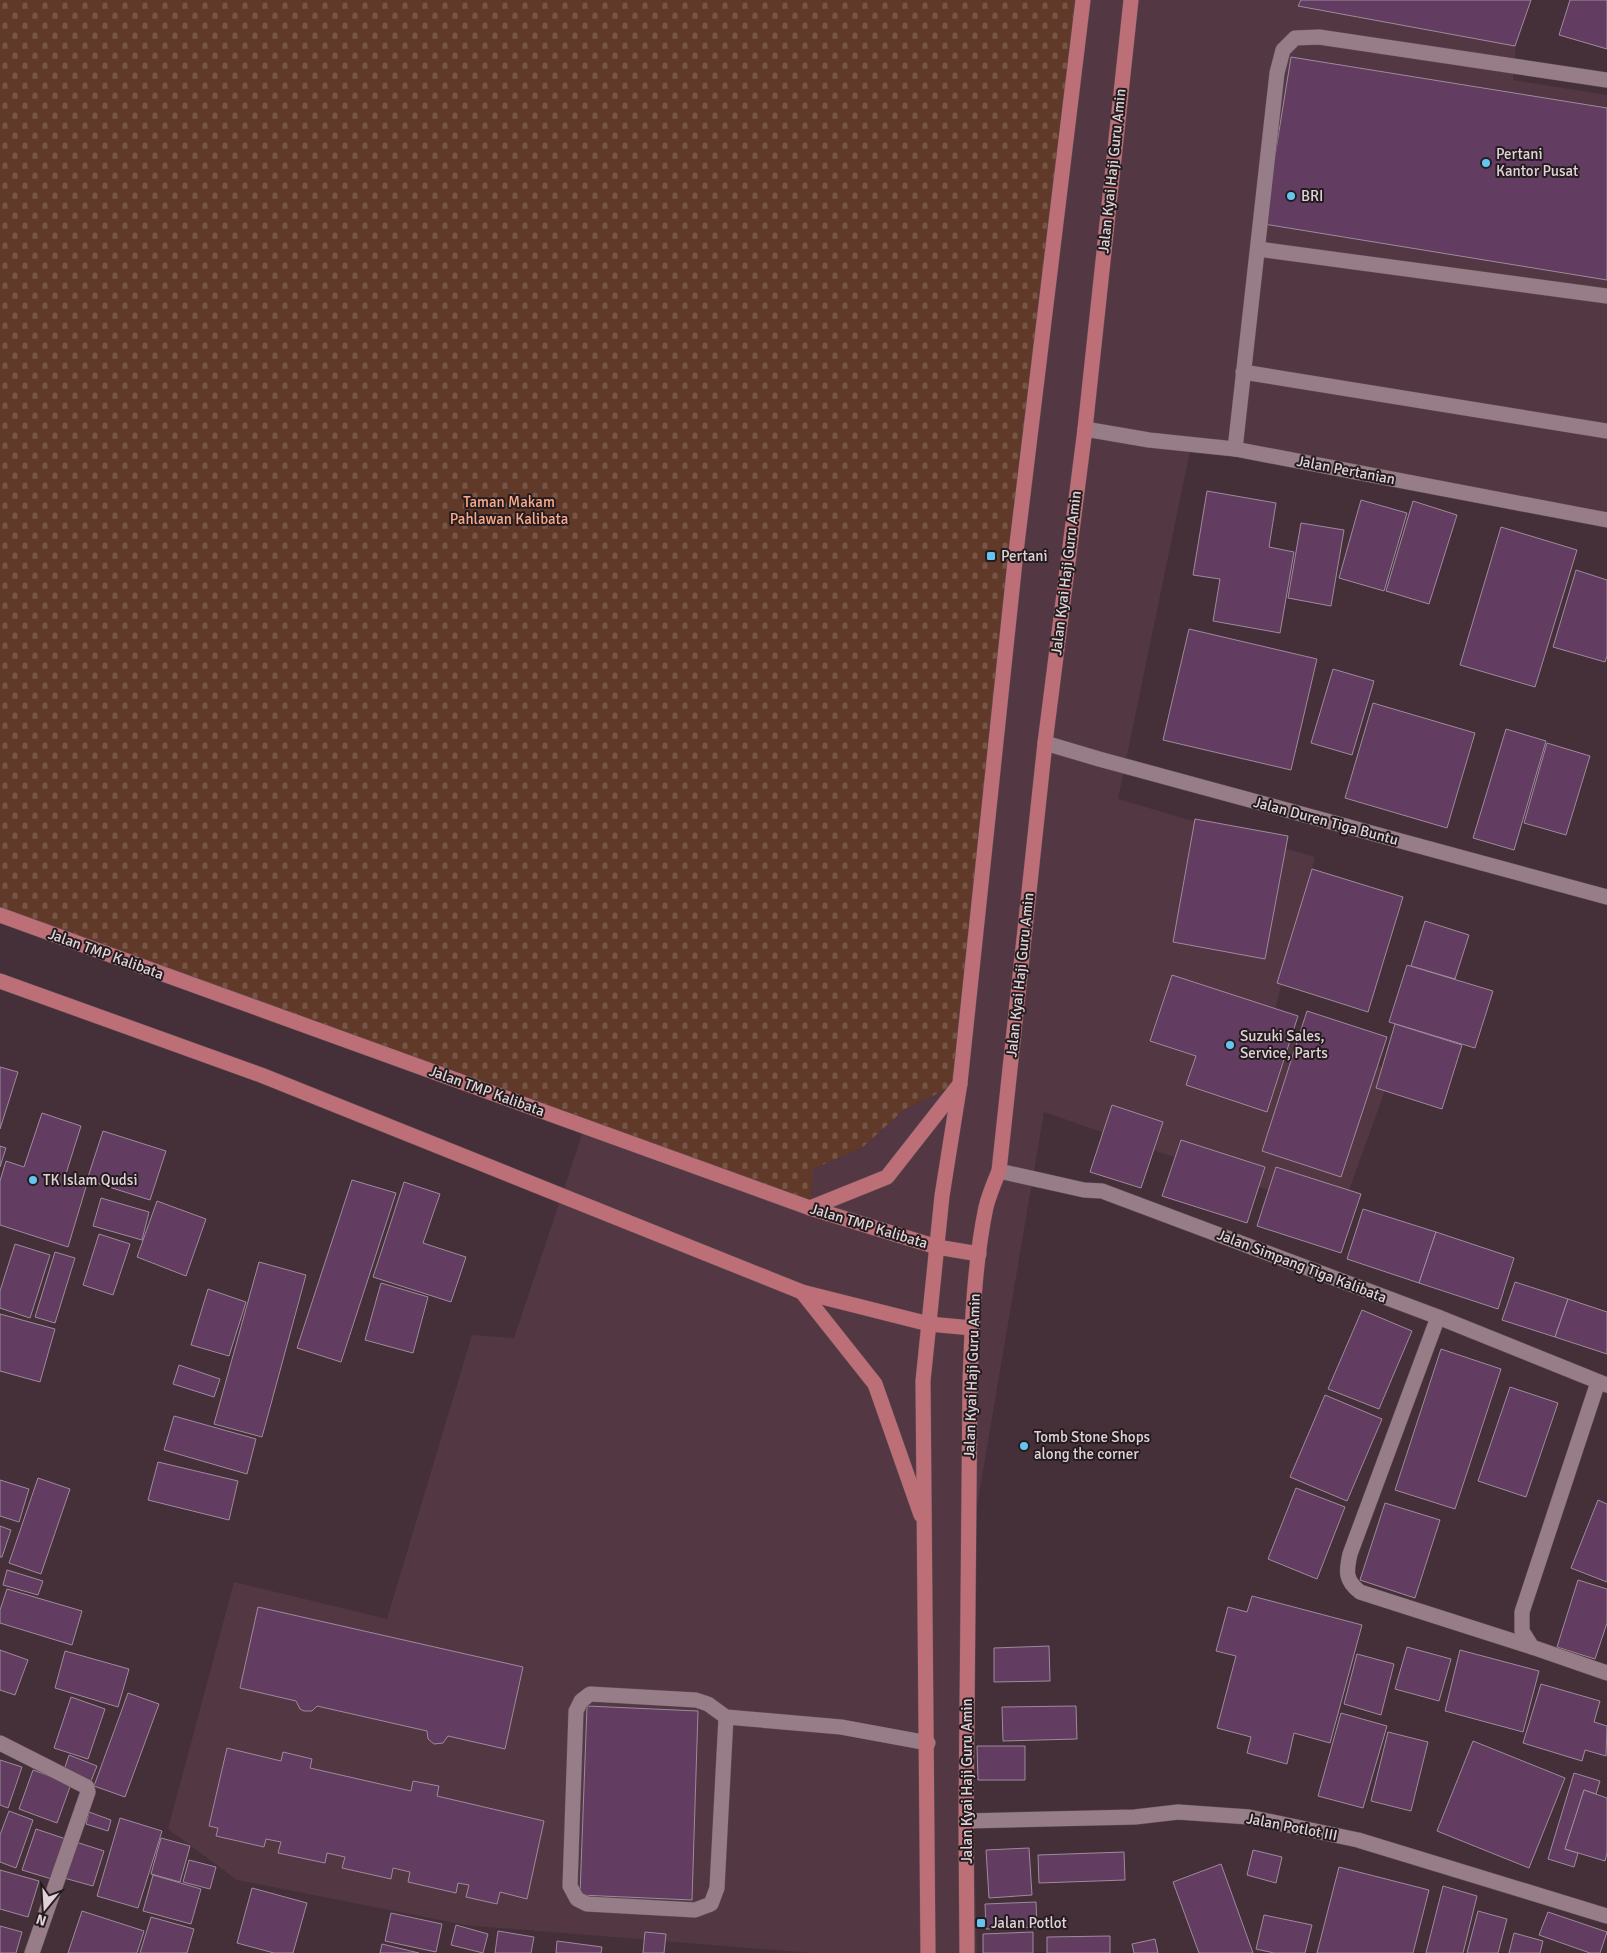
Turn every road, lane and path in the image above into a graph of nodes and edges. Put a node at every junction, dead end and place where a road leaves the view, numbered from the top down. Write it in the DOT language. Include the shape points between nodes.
graph roads {
  1 [pos="1083,0"];
  2 [pos="1131,0"];
  3 [pos="1607,80"];
  4 [pos="1258,249"];
  5 [pos="1607,296"];
  6 [pos="1243,372"];
  7 [pos="1085,429"];
  8 [pos="1607,431"];
  9 [pos="1235,449"];
  10 [pos="1607,520"];
  11 [pos="1045,743"];
  12 [pos="1607,897"];
  13 [pos="0,915"];
  14 [pos="0,981"];
  15 [pos="960,1083"];
  16 [pos="999,1171"];
  17 [pos="810,1208"];
  18 [pos="937,1247"];
  19 [pos="979,1254"];
  20 [pos="802,1292"];
  21 [pos="1438,1317"];
  22 [pos="929,1324"];
  23 [pos="972,1328"];
  24 [pos="1603,1384"];
  25 [pos="924,1526"];
  26 [pos="1532,1647"];
  27 [pos="1607,1672"];
  28 [pos="726,1717"];
  29 [pos="0,1743"];
  30 [pos="928,1743"];
  31 [pos="966,1820"];
  32 [pos="1607,1916"];
  33 [pos="32,1953"];
  34 [pos="928,1953"];
  35 [pos="967,1953"];
  1 -- 15 [label="main road" via="1017,543"];
  2 -- 7 [label="main road, Jalan Kyai Haji Guru Amin"];
  3 -- 4 [label="street" via="1319,37 1295,38 1283,50 1277,73"];
  4 -- 5 [label="street"];
  4 -- 6 [label="street"];
  6 -- 8 [label="street"];
  6 -- 9 [label="street"];
  7 -- 9 [label="street, Jalan Pertanian"];
  7 -- 11 [label="main road, Jalan Kyai Haji Guru Amin"];
  9 -- 10 [label="street, Jalan Pertanian"];
  11 -- 12 [label="street, Jalan Duren Tiga Buntu"];
  11 -- 16 [label="main road, Jalan Kyai Haji Guru Amin"];
  13 -- 17 [label="main road, Jalan TMP Kalibata"];
  14 -- 20 [label="main road" via="261,1075"];
  15 -- 17 [label="main road" via="887,1177"];
  15 -- 18 [label="main road"];
  16 -- 19 [label="main road, Jalan Kyai Haji Guru Amin" via="986,1206"];
  16 -- 21 [label="street, Jalan Simpang Tiga Kalibata" via="1102,1191"];
  17 -- 18 [label="main road, Jalan TMP Kalibata"];
  18 -- 19 [label="main road, Jalan TMP Kalibata"];
  18 -- 22 [label="main road"];
  19 -- 23 [label="main road, Jalan Kyai Haji Guru Amin"];
  20 -- 22 [label="main road"];
  20 -- 25 [label="main road" via="875,1384"];
  21 -- 24 [label="street, Jalan Simpang Tiga Kalibata"];
  21 -- 26 [label="street" via="1346,1570 1351,1584 1360,1592"];
  22 -- 23 [label="main road"];
  22 -- 25 [label="main road" via="923,1381"];
  23 -- 31 [label="main road, Jalan Kyai Haji Guru Amin"];
  24 -- 26 [label="street, Jalan Simpang Tiga Kalibata" via="1522,1612 1522,1631"];
  25 -- 30 [label="main road"];
  26 -- 27 [label="street"];
  28 -- 28 [label="street" via="717,1888 710,1904 694,1910 587,1904 577,1898 570,1886 576,1710 581,1701 590,1694 696,1700"];
  28 -- 30 [label="street" via="841,1727"];
  29 -- 33 [label="street" via="87,1788 88,1792"];
  30 -- 34 [label="main road"];
  31 -- 32 [label="street, Jalan Potlot III" via="1135,1817 1178,1812 1249,1817 1358,1840"];
  31 -- 35 [label="main road, Jalan Kyai Haji Guru Amin"];
}
